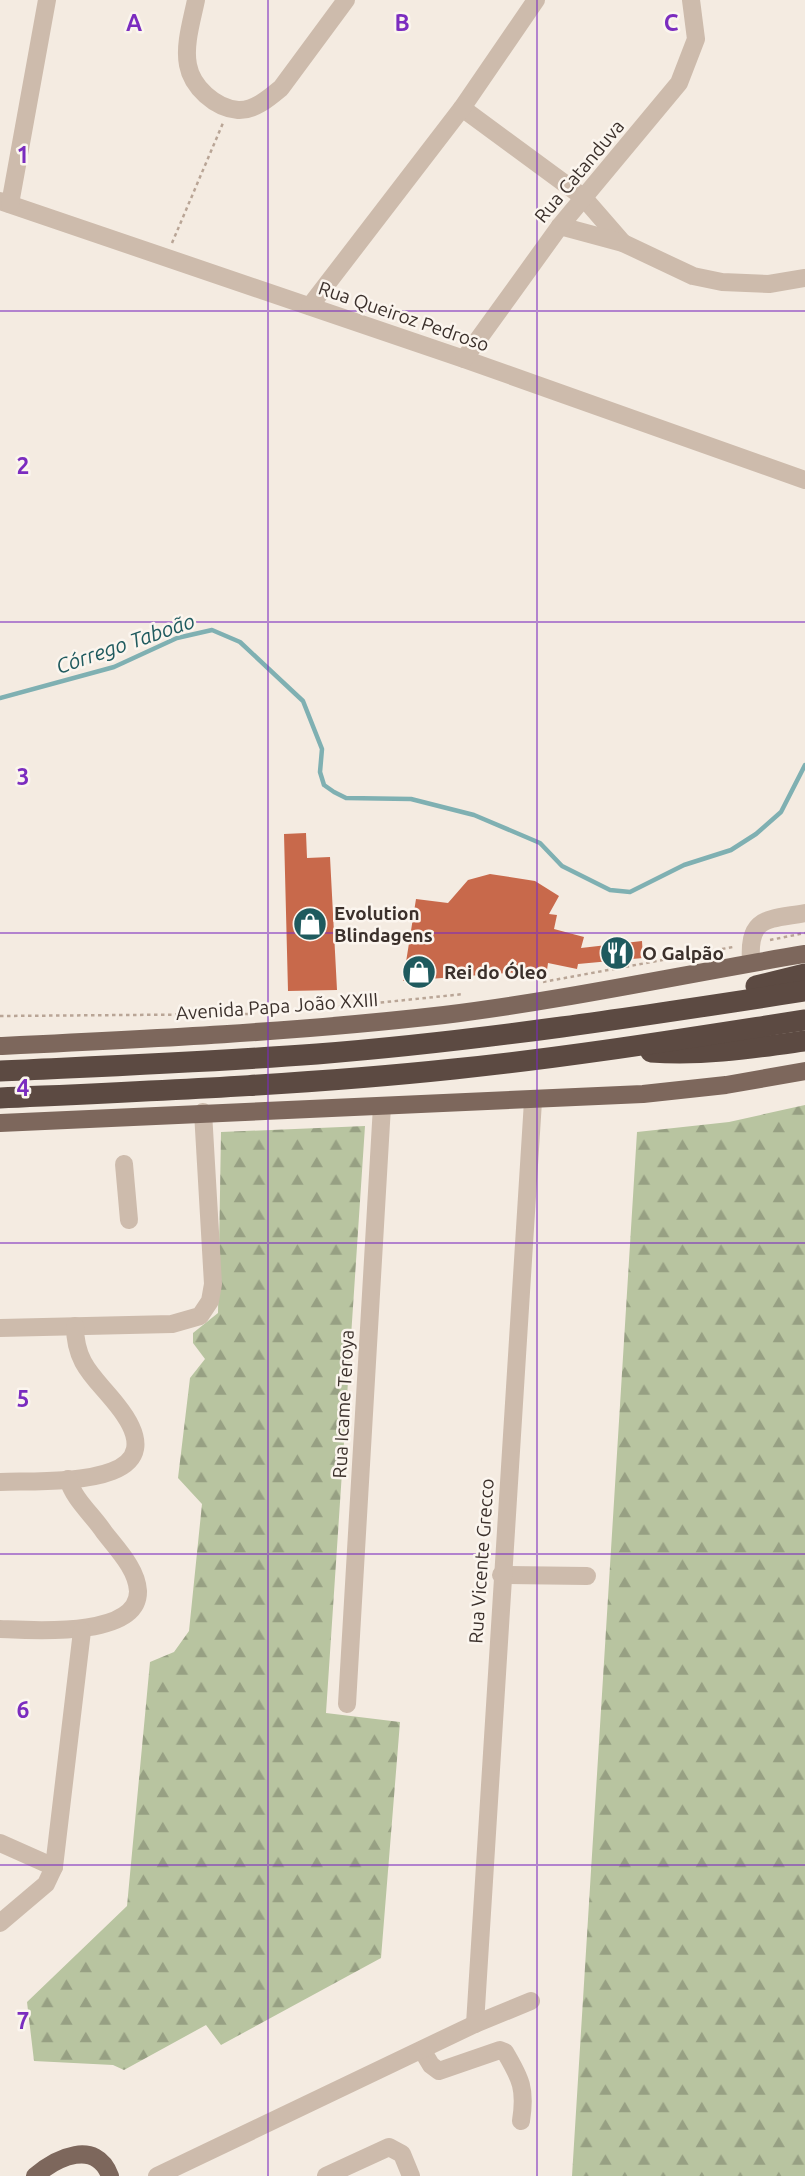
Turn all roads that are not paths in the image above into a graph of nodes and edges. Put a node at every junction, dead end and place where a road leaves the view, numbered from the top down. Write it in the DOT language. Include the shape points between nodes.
graph roads {
  1 [pos="47,0"];
  2 [pos="346,0"];
  3 [pos="536,0"];
  4 [pos="691,0"];
  5 [pos="191,3"];
  6 [pos="462,108"];
  7 [pos="583,197"];
  8 [pos="5,202"];
  9 [pos="560,226"];
  10 [pos="623,243"];
  11 [pos="805,278"];
  12 [pos="310,306"];
  13 [pos="464,359"];
  14 [pos="799,479"];
  15 [pos="805,913"];
  16 [pos="805,954"];
  17 [pos="751,963"];
  18 [pos="805,974"];
  19 [pos="805,991"];
  20 [pos="628,1019"];
  21 [pos="805,1020"];
  22 [pos="805,1041"];
  23 [pos="0,1046"];
  24 [pos="628,1048"];
  25 [pos="0,1071"];
  26 [pos="805,1071"];
  27 [pos="0,1098"];
  28 [pos="533,1101"];
  29 [pos="382,1106"];
  30 [pos="203,1112"];
  31 [pos="0,1123"];
  32 [pos="124,1164"];
  33 [pos="129,1220"];
  34 [pos="75,1326"];
  35 [pos="0,1328"];
  36 [pos="92,1477"];
  37 [pos="68,1479"];
  38 [pos="0,1482"];
  39 [pos="91,1513"];
  40 [pos="501,1575"];
  41 [pos="587,1576"];
  42 [pos="0,1629"];
  43 [pos="82,1631"];
  44 [pos="347,1704"];
  45 [pos="0,1843"];
  46 [pos="54,1867"];
  47 [pos="22,1903"];
  48 [pos="0,1905"];
  49 [pos="0,1923"];
  50 [pos="531,2001"];
  51 [pos="475,2024"];
  52 [pos="422,2050"];
  53 [pos="521,2121"];
  54 [pos="35,2176"];
  55 [pos="110,2176"];
  56 [pos="157,2176"];
  57 [pos="326,2176"];
  58 [pos="411,2176"];
  1 -- 8 [label="street"];
  2 -- 5 [label="street" via="281,88 267,100 238,110 202,91 188,66"];
  3 -- 6 [label="street"];
  4 -- 7 [label="street, Rua Catanduva" via="696,39 679,83"];
  6 -- 7 [label="street"];
  6 -- 12 [label="street"];
  7 -- 9 [label="street, Rua Catanduva"];
  7 -- 10 [label="street"];
  8 -- 12 [label="street, Rua Queiroz Pedroso"];
  9 -- 10 [label="street"];
  9 -- 13 [label="street, Rua Catanduva"];
  10 -- 11 [label="street" via="693,276 722,282 748,285"];
  12 -- 13 [label="street, Rua Queiroz Pedroso"];
  13 -- 14 [label="street, Rua Queiroz Pedroso"];
  15 -- 17 [label="street" via="755,926"];
  16 -- 17 [label="main road, Avenida Papa João XXIII"];
  17 -- 23 [label="main road, Avenida Papa João XXIII" via="559,999 445,1014 306,1029"];
  18 -- 20 [label="highway" via="699,997"];
  19 -- 20 [label="highway"];
  20 -- 25 [label="highway" via="331,1053"];
  21 -- 24 [label="highway"];
  22 -- 24 [label="highway" via="680,1055"];
  24 -- 27 [label="highway" via="362,1077"];
  26 -- 28 [label="main road" via="712,1087"];
  28 -- 29 [label="main road"];
  28 -- 40 [label="street, Rua Vicente Grecco"];
  29 -- 30 [label="main road"];
  29 -- 44 [label="street, Rua Icame Teroya"];
  30 -- 31 [label="main road"];
  30 -- 34 [label="street" via="213,1284 206,1306 195,1320 186,1322"];
  32 -- 33 [label="street"];
  34 -- 35 [label="street"];
  34 -- 36 [label="street" via="80,1359 127,1419 135,1440 134,1452 122,1467"];
  36 -- 37 [label="street"];
  36 -- 39 [label="street"];
  37 -- 38 [label="street"];
  37 -- 39 [label="street" via="75,1496"];
  39 -- 43 [label="street" via="131,1569 138,1592 128,1611"];
  40 -- 41 [label="street"];
  40 -- 51 [label="street, Rua Vicente Grecco"];
  42 -- 43 [label="street"];
  43 -- 46 [label="street"];
  45 -- 46 [label="street"];
  46 -- 47 [label="street" via="46,1884"];
  47 -- 48 [label="street"];
  47 -- 49 [label="street"];
  50 -- 51 [label="street"];
  51 -- 52 [label="street"];
  52 -- 53 [label="street" via="439,2071 505,2052 525,2097"];
  52 -- 56 [label="street"];
  54 -- 55 [label="main road" via="54,2160 84,2155 101,2163"];
  57 -- 58 [label="street" via="389,2147 401,2154"];
}
